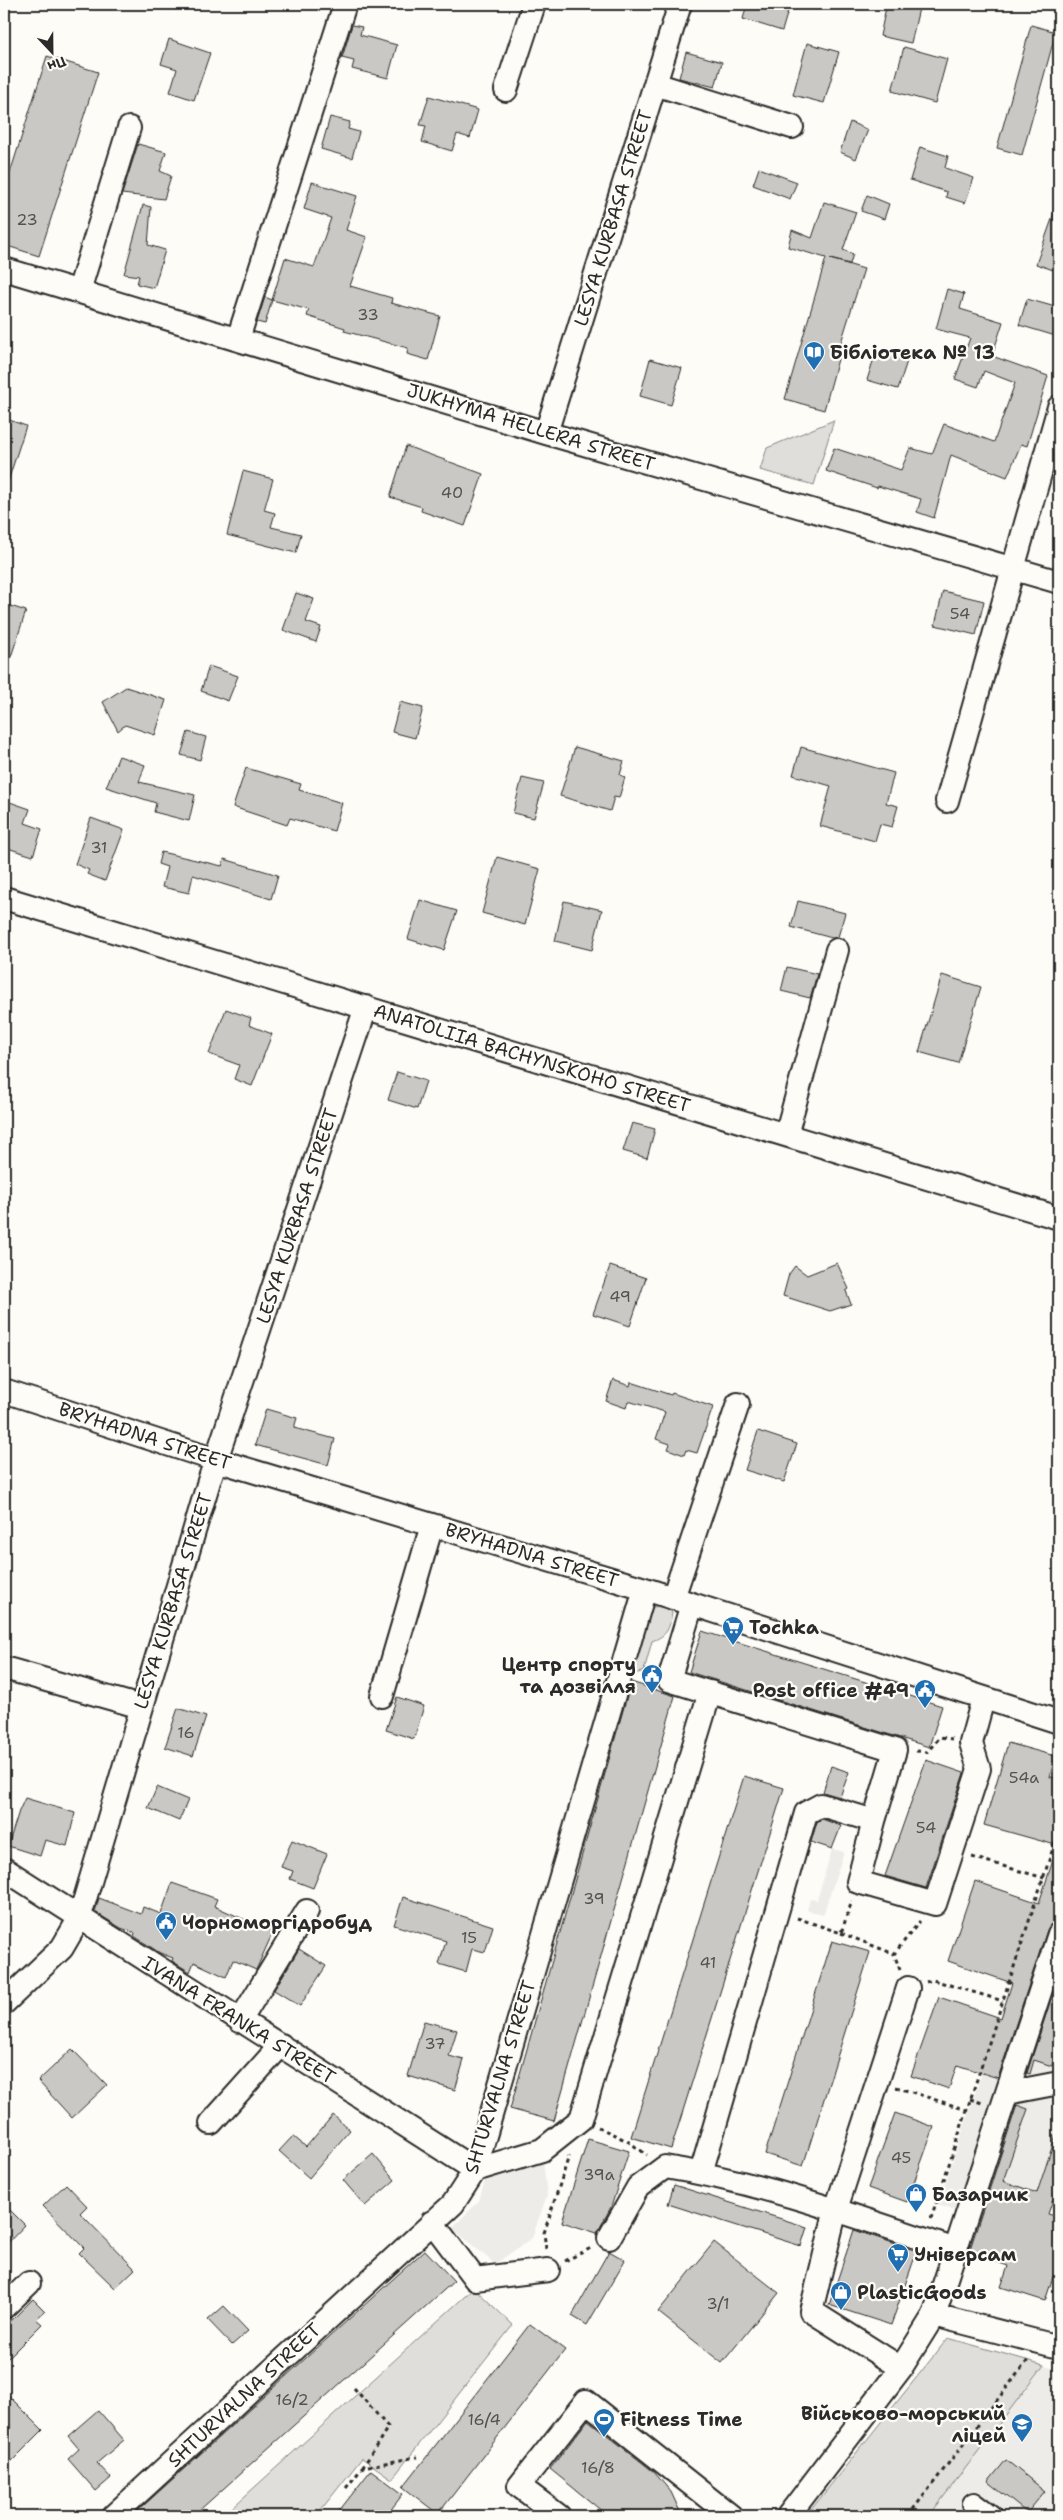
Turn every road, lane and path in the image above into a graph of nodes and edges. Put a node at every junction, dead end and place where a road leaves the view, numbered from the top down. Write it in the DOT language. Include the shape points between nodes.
graph roads {
  1 [pos="345,4"];
  2 [pos="534,4"];
  3 [pos="680,4"];
  4 [pos="655,84"];
  5 [pos="506,90"];
  6 [pos="792,127"];
  7 [pos="129,128"];
  8 [pos="4,269"];
  9 [pos="79,291"];
  10 [pos="238,339"];
  11 [pos="1059,407"];
  12 [pos="546,433"];
  13 [pos="1014,568"];
  14 [pos="1059,582"];
  15 [pos="947,801"];
  16 [pos="4,898"];
  17 [pos="837,950"];
  18 [pos="366,1007"];
  19 [pos="786,1135"];
  20 [pos="1059,1218"];
  21 [pos="4,1390"];
  22 [pos="738,1404"];
  23 [pos="216,1460"];
  24 [pos="432,1525"];
  25 [pos="646,1589"];
  26 [pos="682,1601"];
  27 [pos="4,1668"];
  28 [pos="710,1692"];
  29 [pos="382,1696"];
  30 [pos="983,1698"];
  31 [pos="140,1707"];
  32 [pos="1059,1722"];
  33 [pos="971,1743"];
  34 [pos="895,1750"];
  35 [pos="874,1821"];
  36 [pos="1059,1830"];
  37 [pos="952,1852"];
  38 [pos="4,1869"];
  39 [pos="1044,1878"];
  40 [pos="858,1882"];
  41 [pos="935,1904"];
  42 [pos="308,1912"];
  43 [pos="777,1912"];
  44 [pos="79,1919"];
  45 [pos="841,1933"];
  46 [pos="1059,1934"];
  47 [pos="894,1954"];
  48 [pos="908,1988"];
  49 [pos="1003,2001"];
  50 [pos="4,2003"];
  51 [pos="240,2021"];
  52 [pos="281,2045"];
  53 [pos="877,2081"];
  54 [pos="1059,2083"];
  55 [pos="1007,2093"];
  56 [pos="967,2110"];
  57 [pos="580,2119"];
  58 [pos="211,2123"];
  59 [pos="665,2167"];
  60 [pos="475,2170"];
  61 [pos="701,2173"];
  62 [pos="836,2209"];
  63 [pos="432,2222"];
  64 [pos="609,2238"];
  65 [pos="924,2240"];
  66 [pos="956,2250"];
  67 [pos="548,2270"];
  68 [pos="29,2283"];
  69 [pos="4,2307"];
  70 [pos="934,2315"];
  71 [pos="1059,2347"];
  72 [pos="1033,2353"];
  73 [pos="901,2368"];
  74 [pos="354,2388"];
  75 [pos="417,2457"];
  76 [pos="363,2467"];
  77 [pos="346,2488"];
  78 [pos="112,2516"];
  79 [pos="559,2516"];
  80 [pos="731,2516"];
  81 [pos="788,2516"];
  82 [pos="908,2516"];
  1 -- 10 [label="street"];
  2 -- 5 [label="street"];
  3 -- 4 [label="street, LESYA KURBASA STREET"];
  4 -- 6 [label="street"];
  4 -- 12 [label="street, LESYA KURBASA STREET"];
  7 -- 9 [label="street"];
  8 -- 9 [label="street, JUKHYMA HELLERA STREET"];
  9 -- 10 [label="street, JUKHYMA HELLERA STREET"];
  10 -- 12 [label="street, JUKHYMA HELLERA STREET"];
  11 -- 13 [label="street"];
  12 -- 13 [label="street, JUKHYMA HELLERA STREET"];
  13 -- 14 [label="street, JUKHYMA HELLERA STREET"];
  13 -- 15 [label="street"];
  16 -- 18 [label="street, ANATOLIIA BACHYNSKOHO STREET"];
  17 -- 19 [label="street"];
  18 -- 19 [label="street, ANATOLIIA BACHYNSKOHO STREET"];
  18 -- 23 [label="street, LESYA KURBASA STREET"];
  19 -- 20 [label="street, ANATOLIIA BACHYNSKOHO STREET"];
  21 -- 23 [label="street, BRYHADNA STREET"];
  22 -- 26 [label="street"];
  23 -- 24 [label="street, BRYHADNA STREET"];
  23 -- 31 [label="street, LESYA KURBASA STREET"];
  24 -- 25 [label="street, BRYHADNA STREET"];
  24 -- 29 [label="street"];
  25 -- 26 [label="street, BRYHADNA STREET"];
  25 -- 60 [label="street, SHTURVALNA STREET"];
  26 -- 28 [label="street" via="669,1680"];
  26 -- 30 [label="street, BRYHADNA STREET"];
  27 -- 31 [label="street"];
  28 -- 34 [label="street"];
  28 -- 57 [label="street"];
  30 -- 32 [label="street, BRYHADNA STREET"];
  30 -- 33 [label="street"];
  31 -- 44 [label="street, LESYA KURBASA STREET"];
  33 -- 34 [label="path" via="940,1737 928,1752"];
  33 -- 37 [label="street" via="979,1769"];
  34 -- 35 [label="street"];
  35 -- 40 [label="street"];
  35 -- 43 [label="street" via="821,1805 806,1813"];
  36 -- 39 [label="path"];
  37 -- 39 [label="path"];
  37 -- 41 [label="street"];
  38 -- 44 [label="street, IVANA FRANKA STREET"];
  39 -- 49 [label="path"];
  40 -- 41 [label="street"];
  40 -- 45 [label="path"];
  41 -- 47 [label="path"];
  42 -- 51 [label="street"];
  43 -- 45 [label="path"];
  43 -- 61 [label="street"];
  44 -- 50 [label="street, LESYA KURBASA STREET" via="62,1948"];
  44 -- 51 [label="street, IVANA FRANKA STREET"];
  45 -- 47 [label="path"];
  46 -- 55 [label="street"];
  47 -- 48 [label="path"];
  48 -- 49 [label="path" via="933,1980"];
  48 -- 53 [label="street"];
  49 -- 56 [label="path"];
  51 -- 52 [label="street, IVANA FRANKA STREET"];
  52 -- 58 [label="street"];
  52 -- 60 [label="street, IVANA FRANKA STREET"];
  53 -- 56 [label="path"];
  53 -- 62 [label="street"];
  54 -- 55 [label="street"];
  55 -- 66 [label="street"];
  56 -- 65 [label="path"];
  57 -- 59 [label="path" via="629,2142"];
  57 -- 60 [label="street" via="542,2150"];
  57 -- 67 [label="path" via="544,2233"];
  59 -- 61 [label="street"];
  59 -- 64 [label="street" via="638,2187"];
  60 -- 63 [label="street, SHTURVALNA STREET" via="453,2204"];
  61 -- 62 [label="street"];
  62 -- 65 [label="street"];
  62 -- 73 [label="street" via="811,2311"];
  63 -- 67 [label="street" via="475,2278"];
  63 -- 78 [label="street, SHTURVALNA STREET"];
  64 -- 67 [label="path"];
  65 -- 66 [label="street"];
  66 -- 70 [label="street"];
  68 -- 69 [label="street"];
  70 -- 71 [label="street"];
  70 -- 73 [label="street"];
  72 -- 82 [label="path"];
  73 -- 81 [label="street"];
  74 -- 76 [label="path" via="388,2427"];
  75 -- 76 [label="path"];
  76 -- 77 [label="path"];
  79 -- 80 [label="street" via="519,2486 586,2401"];
}
